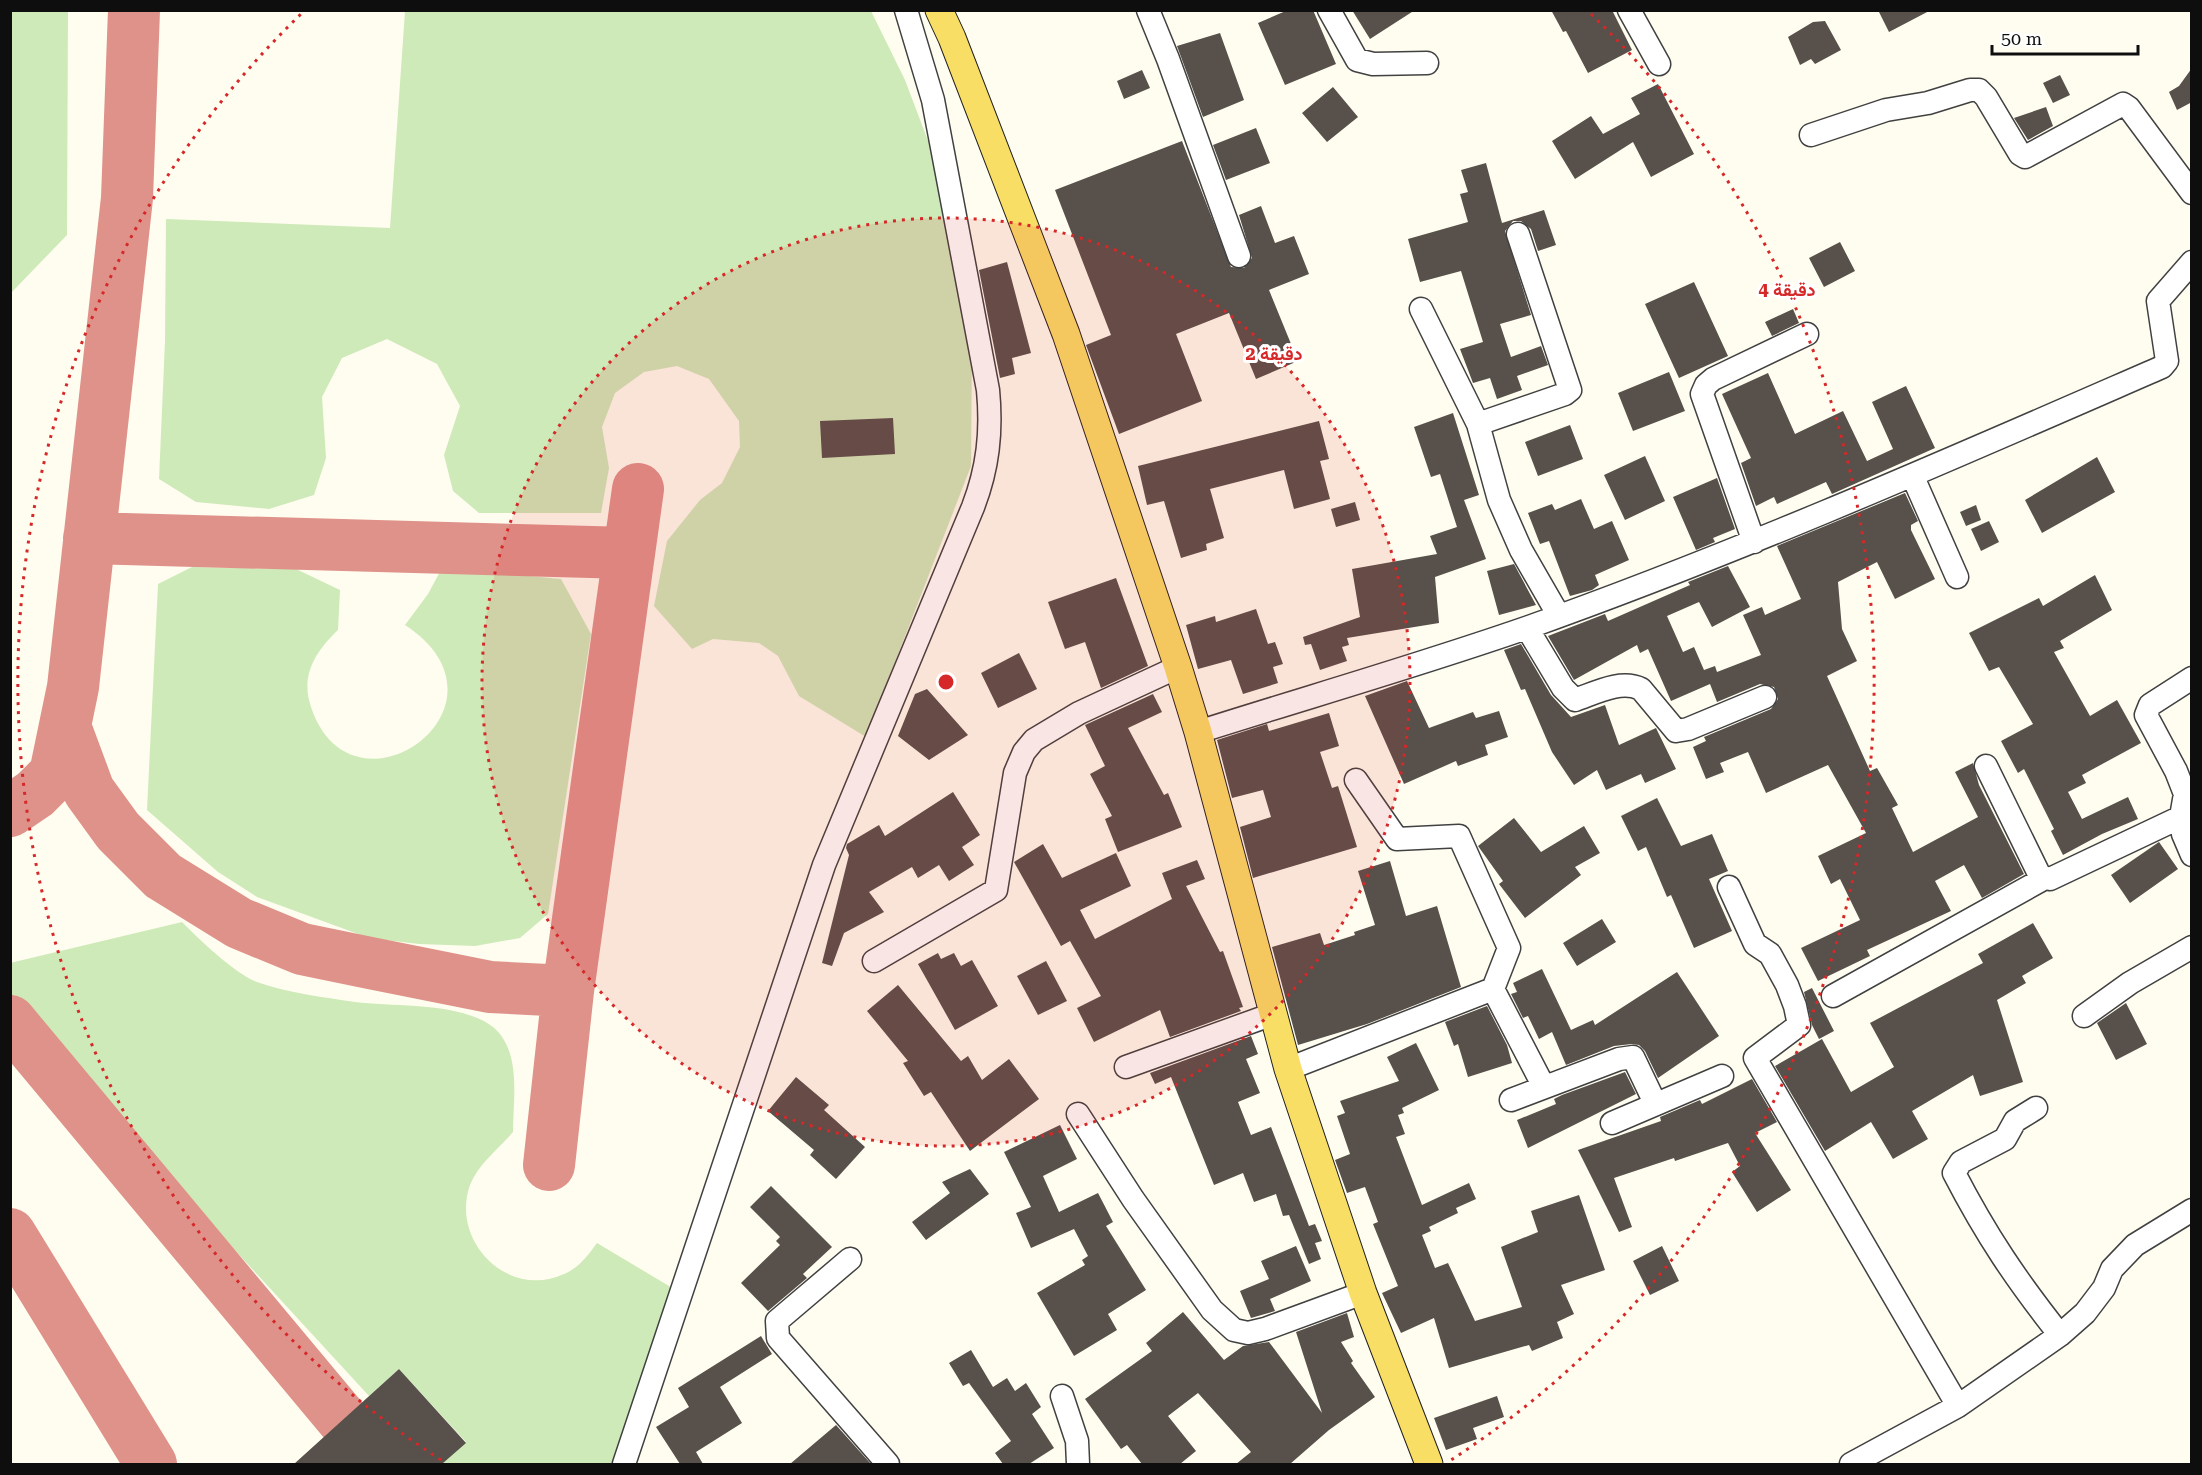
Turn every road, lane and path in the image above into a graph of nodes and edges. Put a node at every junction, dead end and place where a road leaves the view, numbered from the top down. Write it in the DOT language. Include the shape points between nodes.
graph roads {
  1 [pos="906,10"];
  2 [pos="1148,10"];
  3 [pos="1329,10"];
  4 [pos="1629,10"];
  5 [pos="944,15"];
  6 [pos="1427,63"];
  7 [pos="1659,64"];
  8 [pos="1811,135"];
  9 [pos="2192,193"];
  10 [pos="1518,234"];
  11 [pos="1239,256"];
  12 [pos="2192,262"];
  13 [pos="1420,309"];
  14 [pos="1807,334"];
  15 [pos="1478,424"];
  16 [pos="1913,477"];
  17 [pos="1754,542"];
  18 [pos="1957,577"];
  19 [pos="1559,616"];
  20 [pos="1527,628"];
  21 [pos="1178,667"];
  22 [pos="2192,678"];
  23 [pos="1765,697"];
  24 [pos="1198,732"];
  25 [pos="1986,766"];
  26 [pos="1356,780"];
  27 [pos="2181,817"];
  28 [pos="2192,855"];
  29 [pos="2044,878"];
  30 [pos="1729,887"];
  31 [pos="2192,947"];
  32 [pos="874,961"];
  33 [pos="1493,989"];
  34 [pos="1833,996"];
  35 [pos="1273,1014"];
  36 [pos="2084,1016"];
  37 [pos="1126,1067"];
  38 [pos="1288,1069"];
  39 [pos="1722,1076"];
  40 [pos="1544,1087"];
  41 [pos="1511,1100"];
  42 [pos="1655,1104"];
  43 [pos="2036,1108"];
  44 [pos="1078,1114"];
  45 [pos="1612,1123"];
  46 [pos="2192,1210"];
  47 [pos="850,1259"];
  48 [pos="1362,1293"];
  49 [pos="2060,1335"];
  50 [pos="1062,1396"];
  51 [pos="1958,1406"];
  52 [pos="624,1464"];
  53 [pos="888,1464"];
  54 [pos="1078,1464"];
  55 [pos="1429,1464"];
  56 [pos="1851,1464"];
  1 -- 52 [label="street" via="933,100 988,390 990,432 986,465 973,507 824,865"];
  2 -- 11 [label="street"];
  3 -- 6 [label="street" via="1357,60 1373,64"];
  4 -- 7 [label="street"];
  5 -- 21 [label="main road" via="1066,334"];
  8 -- 9 [label="street" via="1886,110 1979,90 2025,157 2122,104 2129,108"];
  10 -- 15 [label="street" via="1570,390"];
  12 -- 16 [label="street" via="2158,301 2167,361 2162,367"];
  13 -- 15 [label="street"];
  14 -- 17 [label="street" via="1713,379 1702,394"];
  15 -- 19 [label="street" via="1499,500 1521,550"];
  16 -- 17 [label="street"];
  16 -- 18 [label="street"];
  17 -- 19 [label="street"];
  19 -- 20 [label="street"];
  20 -- 23 [label="street" via="1563,688 1575,700 1625,684 1634,685 1676,731"];
  20 -- 24 [label="street"];
  21 -- 24 [label="main road"];
  21 -- 32 [label="street" via="1079,713 1034,740 1015,772 996,890"];
  22 -- 27 [label="street" via="2150,705 2146,715 2185,794"];
  24 -- 35 [label="main road"];
  25 -- 29 [label="street"];
  26 -- 33 [label="street" via="1397,839 1459,836 1509,948"];
  27 -- 28 [label="street"];
  27 -- 29 [label="street" via="2050,879"];
  29 -- 34 [label="street"];
  30 -- 51 [label="street" via="1755,944 1770,954 1787,985 1799,1025 1755,1058"];
  31 -- 36 [label="street" via="2130,983"];
  33 -- 38 [label="street"];
  33 -- 40 [label="street"];
  35 -- 37 [label="street"];
  35 -- 38 [label="main road"];
  38 -- 48 [label="main road"];
  39 -- 42 [label="street"];
  40 -- 41 [label="street"];
  40 -- 42 [label="street" via="1633,1057"];
  42 -- 45 [label="street"];
  43 -- 49 [label="street" via="2016,1121 2005,1139 1961,1162 1954,1173 2016,1280"];
  44 -- 48 [label="street" via="1212,1310 1234,1330 1248,1333 1265,1329"];
  46 -- 49 [label="street" via="2135,1245 2112,1269 2104,1288 2085,1313"];
  47 -- 53 [label="street" via="777,1321 778,1338"];
  48 -- 55 [label="main road"];
  49 -- 51 [label="street"];
  50 -- 54 [label="street" via="1077,1441"];
  51 -- 56 [label="street"];
}
